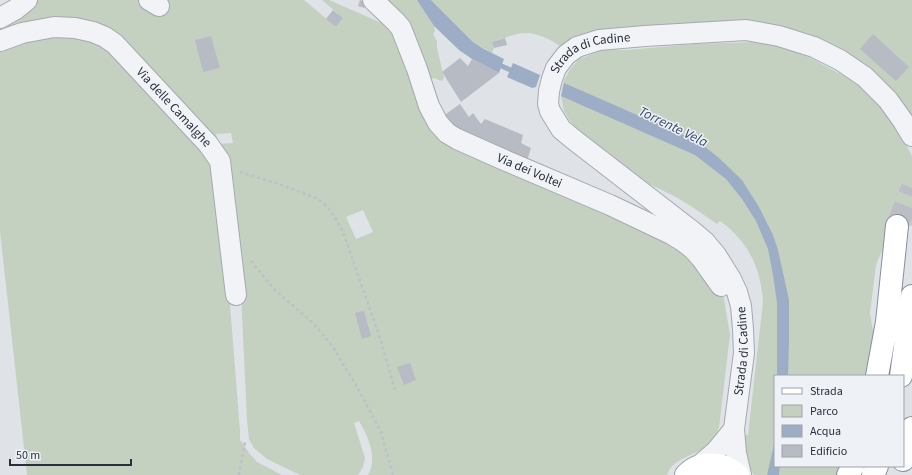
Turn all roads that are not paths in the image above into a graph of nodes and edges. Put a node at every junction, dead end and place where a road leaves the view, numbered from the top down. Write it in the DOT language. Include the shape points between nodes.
graph roads {
  1 [pos="27,0"];
  2 [pos="373,0"];
  3 [pos="0,18"];
  4 [pos="0,41"];
  5 [pos="912,136"];
  6 [pos="897,226"];
  7 [pos="737,292"];
  8 [pos="236,295"];
  9 [pos="912,296"];
  10 [pos="877,375"];
  11 [pos="901,375"];
  12 [pos="912,428"];
  13 [pos="734,429"];
  14 [pos="904,456"];
  15 [pos="690,472"];
  16 [pos="740,475"];
  1 -- 3 [label="street"];
  2 -- 7 [label="street, Via dei Voltei" via="401,28 429,106 447,133 672,234 693,249 723,288"];
  4 -- 8 [label="street, Via delle Camalghe" via="22,33 54,28 75,28 104,37 115,44 208,144 220,161"];
  5 -- 7 [label="street, Strada di Cadine" via="888,100 865,77 814,47 779,36 746,30 599,40 577,47 566,55 556,68 550,85 548,104 561,129 706,242"];
  6 -- 10 [label="main road" via="887,322"];
  7 -- 13 [label="street, Strada di Cadine" via="741,306 744,353"];
  9 -- 11 [label="main road"];
  12 -- 14 [label="main road"];
  13 -- 15 [label="street" via="716,451"];
  13 -- 16 [label="street, Strada di Cadine"];
  15 -- 16 [label="main road" via="704,465 713,464 724,466"];
}
